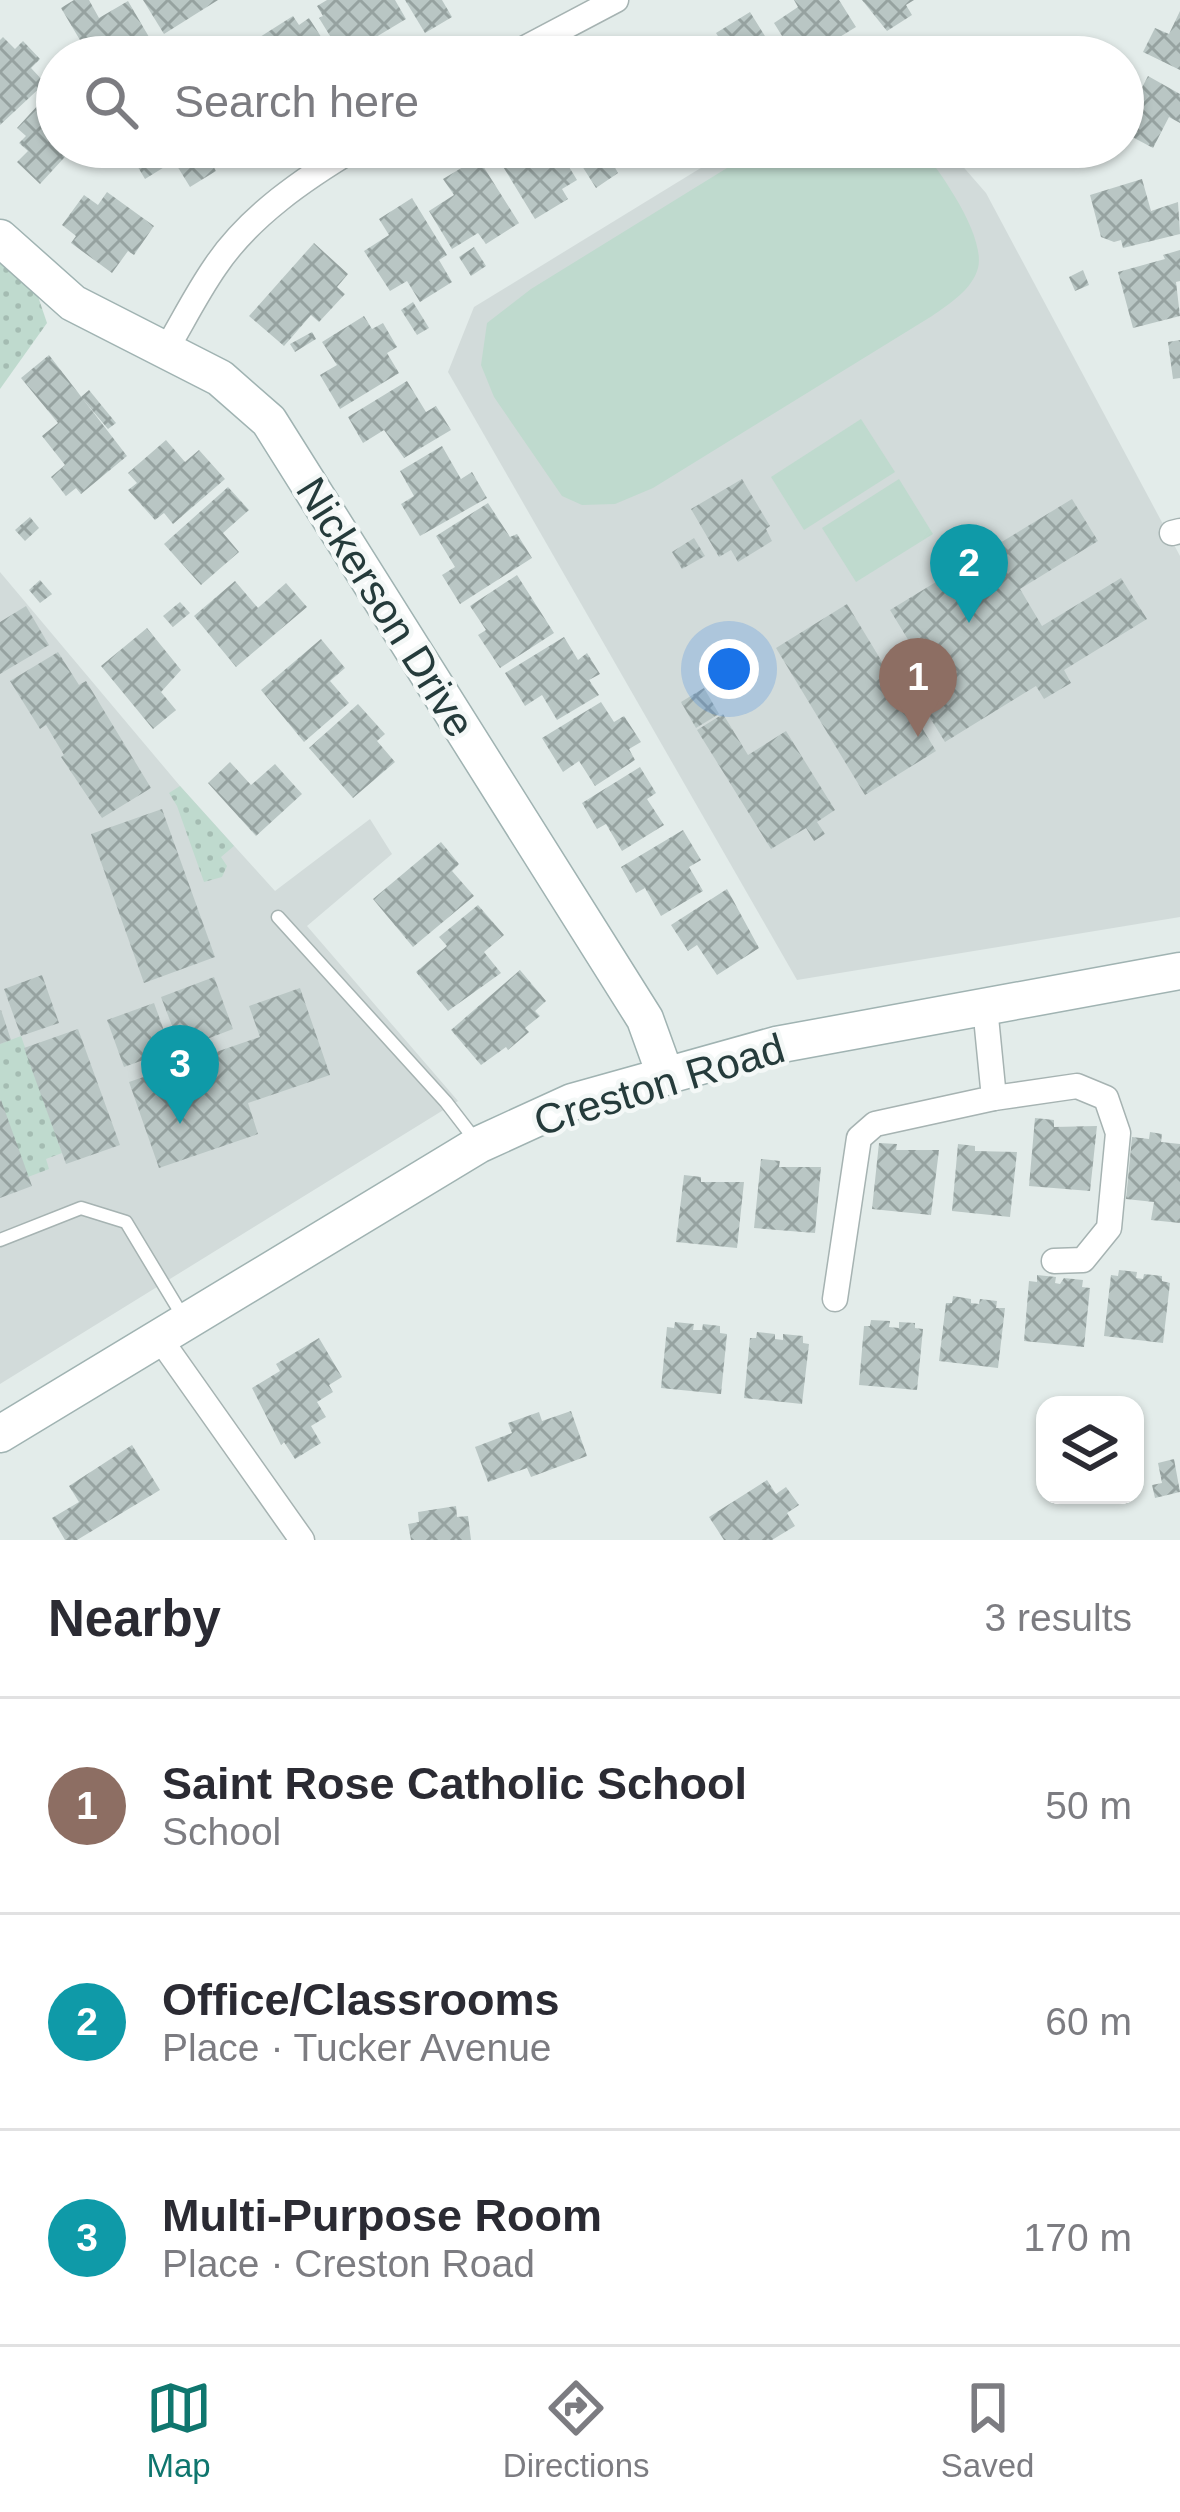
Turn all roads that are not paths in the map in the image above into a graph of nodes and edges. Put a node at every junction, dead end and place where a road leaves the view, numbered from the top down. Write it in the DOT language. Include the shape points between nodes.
graph roads {
  1 [pos="616,0"];
  2 [pos="548,36"];
  3 [pos="321,168"];
  4 [pos="0,238"];
  5 [pos="167,348"];
  6 [pos="278,917"];
  7 [pos="1180,970"];
  8 [pos="985,1006"];
  9 [pos="666,1077"];
  10 [pos="994,1098"];
  11 [pos="478,1145"];
  12 [pos="0,1240"];
  13 [pos="1054,1261"];
  14 [pos="835,1300"];
  15 [pos="173,1330"];
  16 [pos="0,1434"];
  17 [pos="302,1540"];
  1 -- 2 [label="street"];
  3 -- 5 [label="street" via="217,264"];
  4 -- 5 [label="main road, Nickerson Drive" via="73,303"];
  5 -- 9 [label="main road, Nickerson Drive" via="220,378 269,421 645,1019"];
  6 -- 11 [label="lane"];
  7 -- 8 [label="main road, Creston Road"];
  8 -- 9 [label="main road, Creston Road" via="776,1046"];
  8 -- 10 [label="street"];
  9 -- 11 [label="main road, Creston Road" via="572,1102"];
  10 -- 13 [label="street" via="1077,1086 1106,1098 1118,1133 1108,1228 1083,1260"];
  10 -- 14 [label="street" via="875,1124 859,1138"];
  11 -- 15 [label="main road, Creston Road"];
  12 -- 15 [label="lane" via="81,1208 126,1222"];
  15 -- 16 [label="main road, Creston Road"];
  15 -- 17 [label="street"];
}
